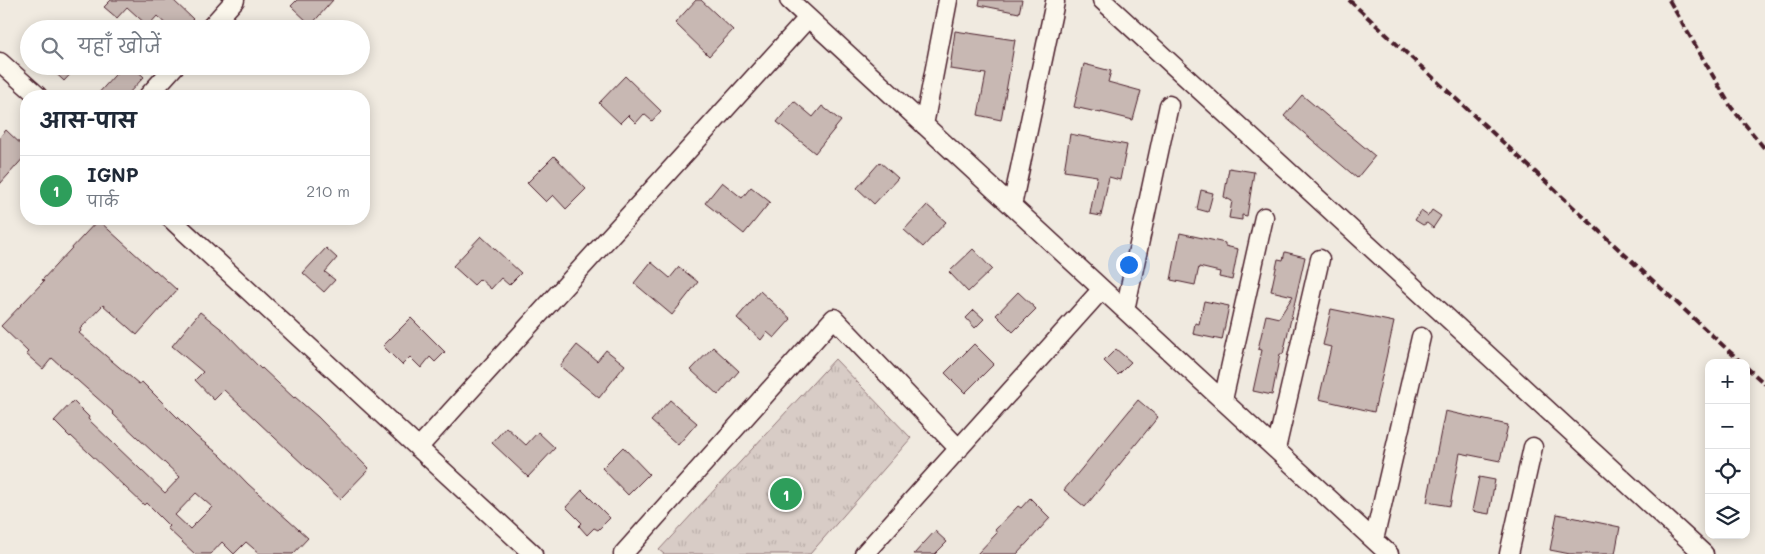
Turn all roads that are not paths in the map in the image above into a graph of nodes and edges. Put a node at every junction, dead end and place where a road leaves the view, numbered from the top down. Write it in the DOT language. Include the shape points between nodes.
graph roads {
  1 [pos="235,0"];
  2 [pos="789,0"];
  3 [pos="948,0"];
  4 [pos="1102,0"];
  5 [pos="1055,2"];
  6 [pos="808,18"];
  7 [pos="217,20"];
  8 [pos="0,62"];
  9 [pos="167,75"];
  10 [pos="31,90"];
  11 [pos="153,90"];
  12 [pos="1169,105"];
  13 [pos="924,125"];
  14 [pos="1012,206"];
  15 [pos="1264,217"];
  16 [pos="177,225"];
  17 [pos="1320,259"];
  18 [pos="1102,289"];
  19 [pos="1125,310"];
  20 [pos="1421,338"];
  21 [pos="1223,400"];
  22 [pos="1533,447"];
  23 [pos="418,448"];
  24 [pos="959,449"];
  25 [pos="1276,449"];
  26 [pos="1374,540"];
  27 [pos="533,554"];
  28 [pos="623,554"];
  29 [pos="864,554"];
  30 [pos="1389,554"];
  31 [pos="1509,554"];
  32 [pos="1704,554"];
  1 -- 7 [label="street"];
  2 -- 6 [label="street"];
  3 -- 13 [label="street"];
  4 -- 32 [label="street"];
  5 -- 14 [label="street"];
  6 -- 13 [label="street"];
  6 -- 23 [label="street"];
  8 -- 10 [label="street"];
  9 -- 11 [label="street"];
  12 -- 19 [label="street"];
  13 -- 14 [label="street"];
  14 -- 18 [label="street"];
  15 -- 21 [label="street"];
  16 -- 23 [label="street"];
  17 -- 25 [label="street"];
  18 -- 19 [label="street"];
  18 -- 24 [label="street"];
  19 -- 21 [label="street"];
  20 -- 26 [label="street"];
  21 -- 25 [label="street"];
  22 -- 31 [label="street"];
  23 -- 27 [label="street"];
  24 -- 28 [label="street" via="834,318"];
  24 -- 29 [label="street"];
  25 -- 26 [label="street"];
  26 -- 30 [label="street"];
}
